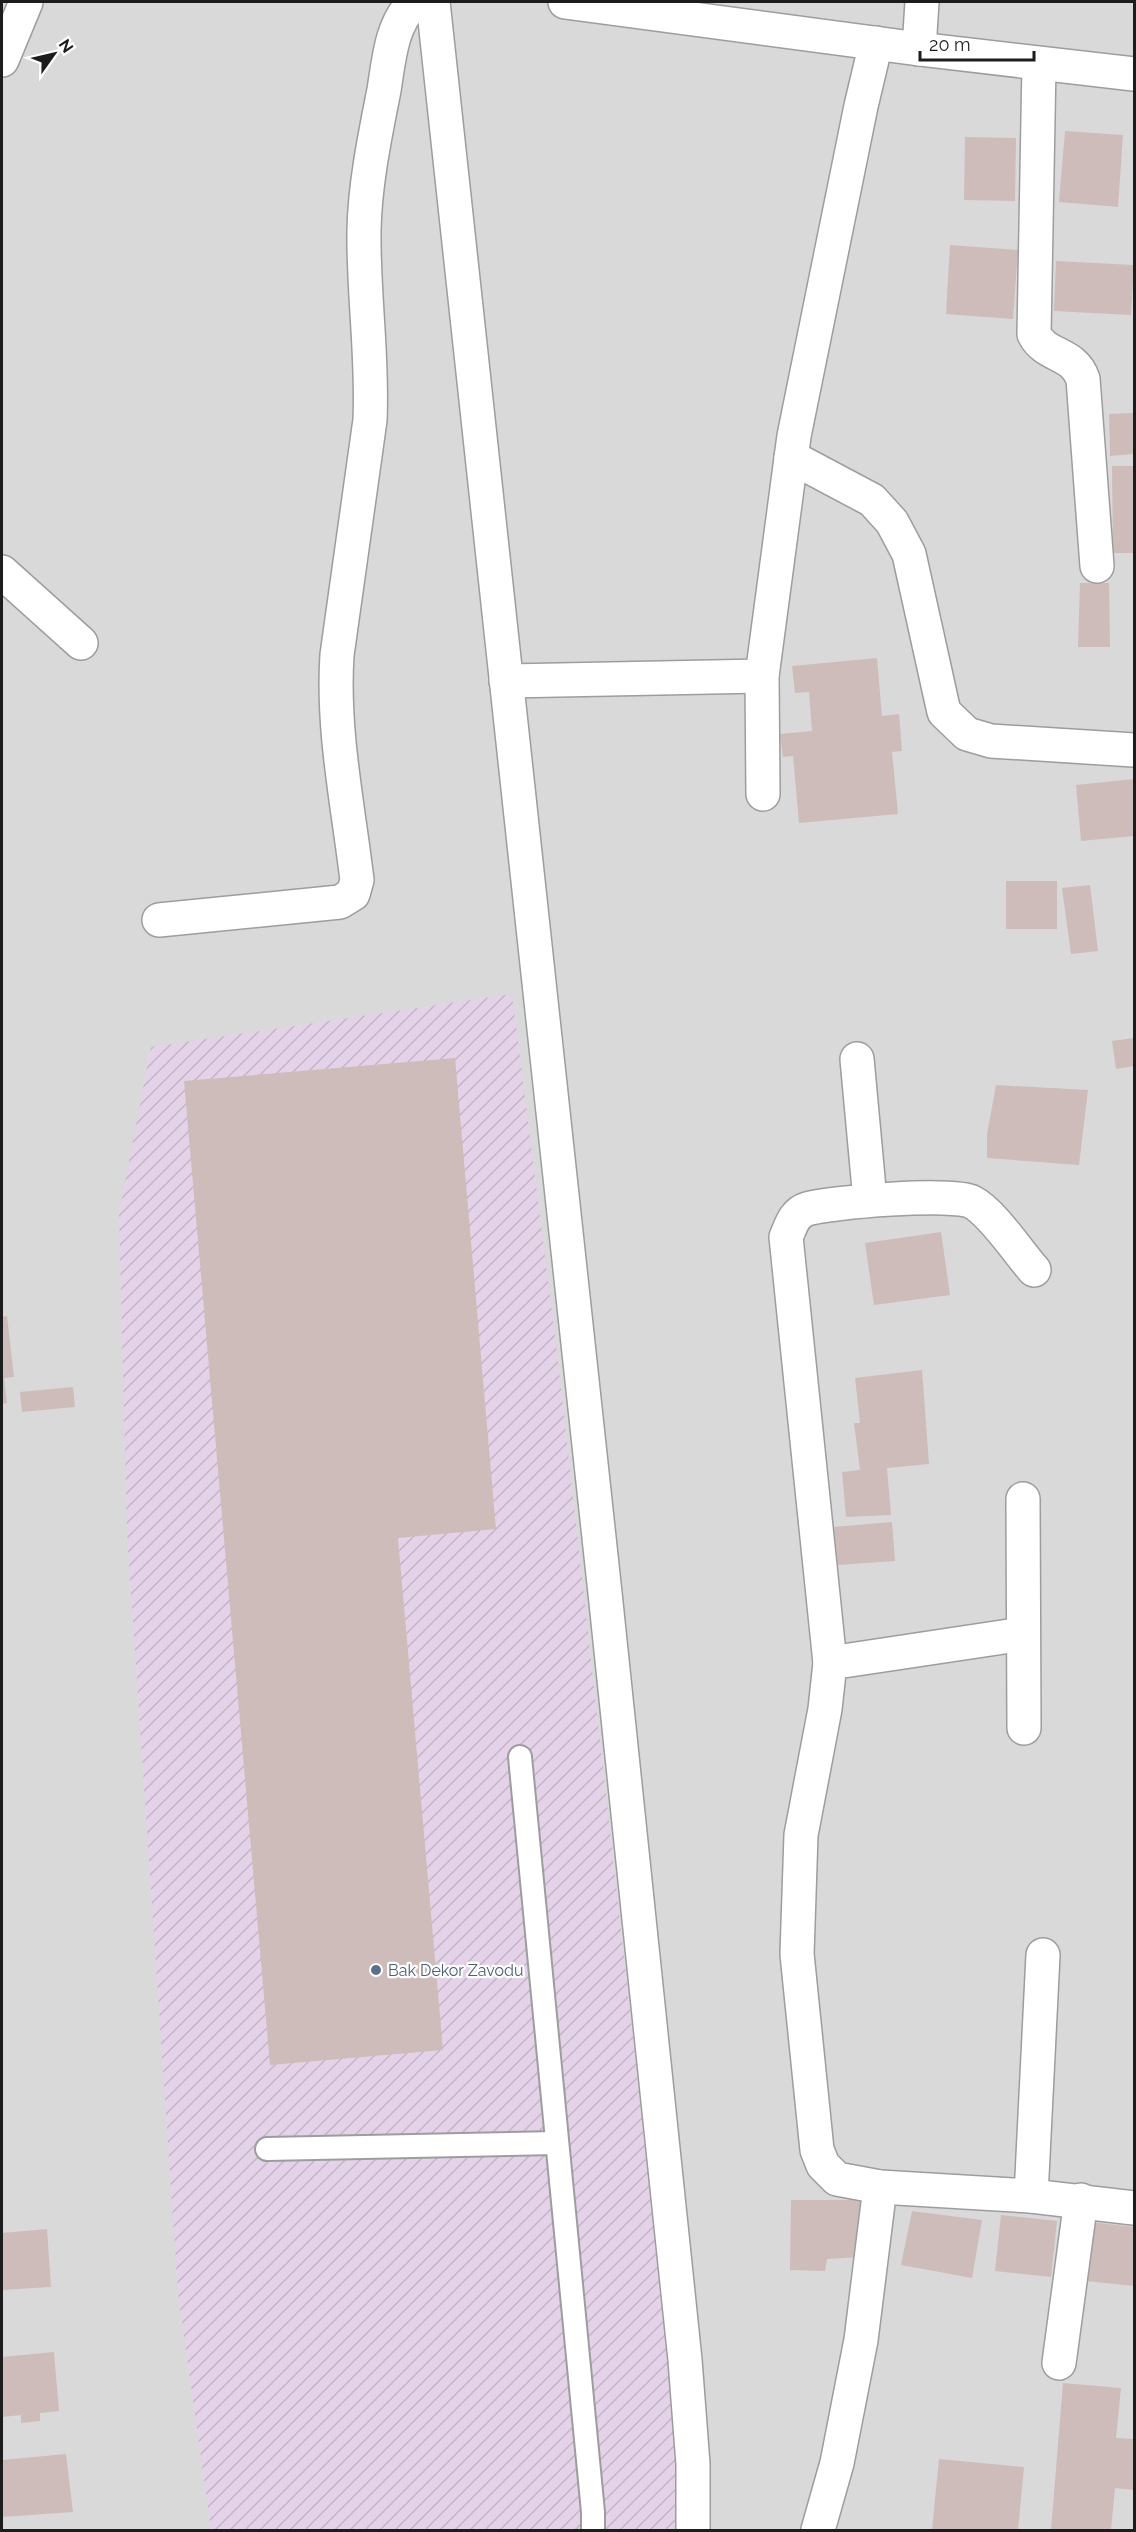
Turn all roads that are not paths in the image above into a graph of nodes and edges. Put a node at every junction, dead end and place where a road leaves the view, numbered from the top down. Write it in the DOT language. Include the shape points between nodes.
graph roads {
  1 [pos="26,2"];
  2 [pos="414,2"];
  3 [pos="433,2"];
  4 [pos="564,2"];
  5 [pos="922,2"];
  6 [pos="876,44"];
  7 [pos="920,49"];
  8 [pos="2,60"];
  9 [pos="1039,64"];
  10 [pos="1134,74"];
  11 [pos="791,457"];
  12 [pos="1097,566"];
  13 [pos="2,572"];
  14 [pos="81,643"];
  15 [pos="762,676"];
  16 [pos="506,681"];
  17 [pos="1134,750"];
  18 [pos="763,794"];
  19 [pos="159,920"];
  20 [pos="857,1059"];
  21 [pos="870,1200"];
  22 [pos="1034,1270"];
  23 [pos="1023,1499"];
  24 [pos="1023,1634"];
  25 [pos="830,1664"];
  26 [pos="1024,1728"];
  27 [pos="520,1757"];
  28 [pos="1043,1955"];
  29 [pos="557,2143"];
  30 [pos="267,2149"];
  31 [pos="880,2187"];
  32 [pos="1031,2196"];
  33 [pos="1081,2200"];
  34 [pos="1134,2208"];
  35 [pos="1059,2363"];
  36 [pos="593,2530"];
  37 [pos="693,2530"];
  38 [pos="818,2530"];
  1 -- 8 [label="street"];
  2 -- 19 [label="street" via="403,12 393,36 369,172 364,230 372,387 335,686 357,880 353,894 340,902"];
  3 -- 16 [label="street"];
  4 -- 6 [label="street"];
  5 -- 7 [label="street"];
  6 -- 7 [label="street"];
  6 -- 11 [label="street"];
  7 -- 9 [label="street"];
  9 -- 10 [label="street"];
  9 -- 12 [label="street" via="1034,334 1039,345 1079,367 1083,379"];
  11 -- 15 [label="street"];
  11 -- 17 [label="street" via="872,500 892,522 909,554 944,712 967,734 991,741"];
  13 -- 14 [label="street"];
  15 -- 16 [label="street"];
  15 -- 18 [label="street"];
  16 -- 37 [label="street" via="685,2360 693,2464"];
  20 -- 21 [label="street"];
  21 -- 22 [label="street" via="971,1201 987,1213"];
  21 -- 25 [label="street" via="806,1209 795,1217 786,1237"];
  23 -- 24 [label="street"];
  24 -- 25 [label="street"];
  24 -- 26 [label="street"];
  25 -- 31 [label="street" via="801,1834 796,1954 817,2150 823,2165 837,2179"];
  27 -- 29 [label="lane"];
  28 -- 32 [label="street"];
  29 -- 30 [label="lane"];
  29 -- 36 [label="lane"];
  31 -- 32 [label="street"];
  31 -- 38 [label="street" via="861,2340 837,2463"];
  32 -- 33 [label="street"];
  33 -- 34 [label="street"];
  33 -- 35 [label="street"];
}
